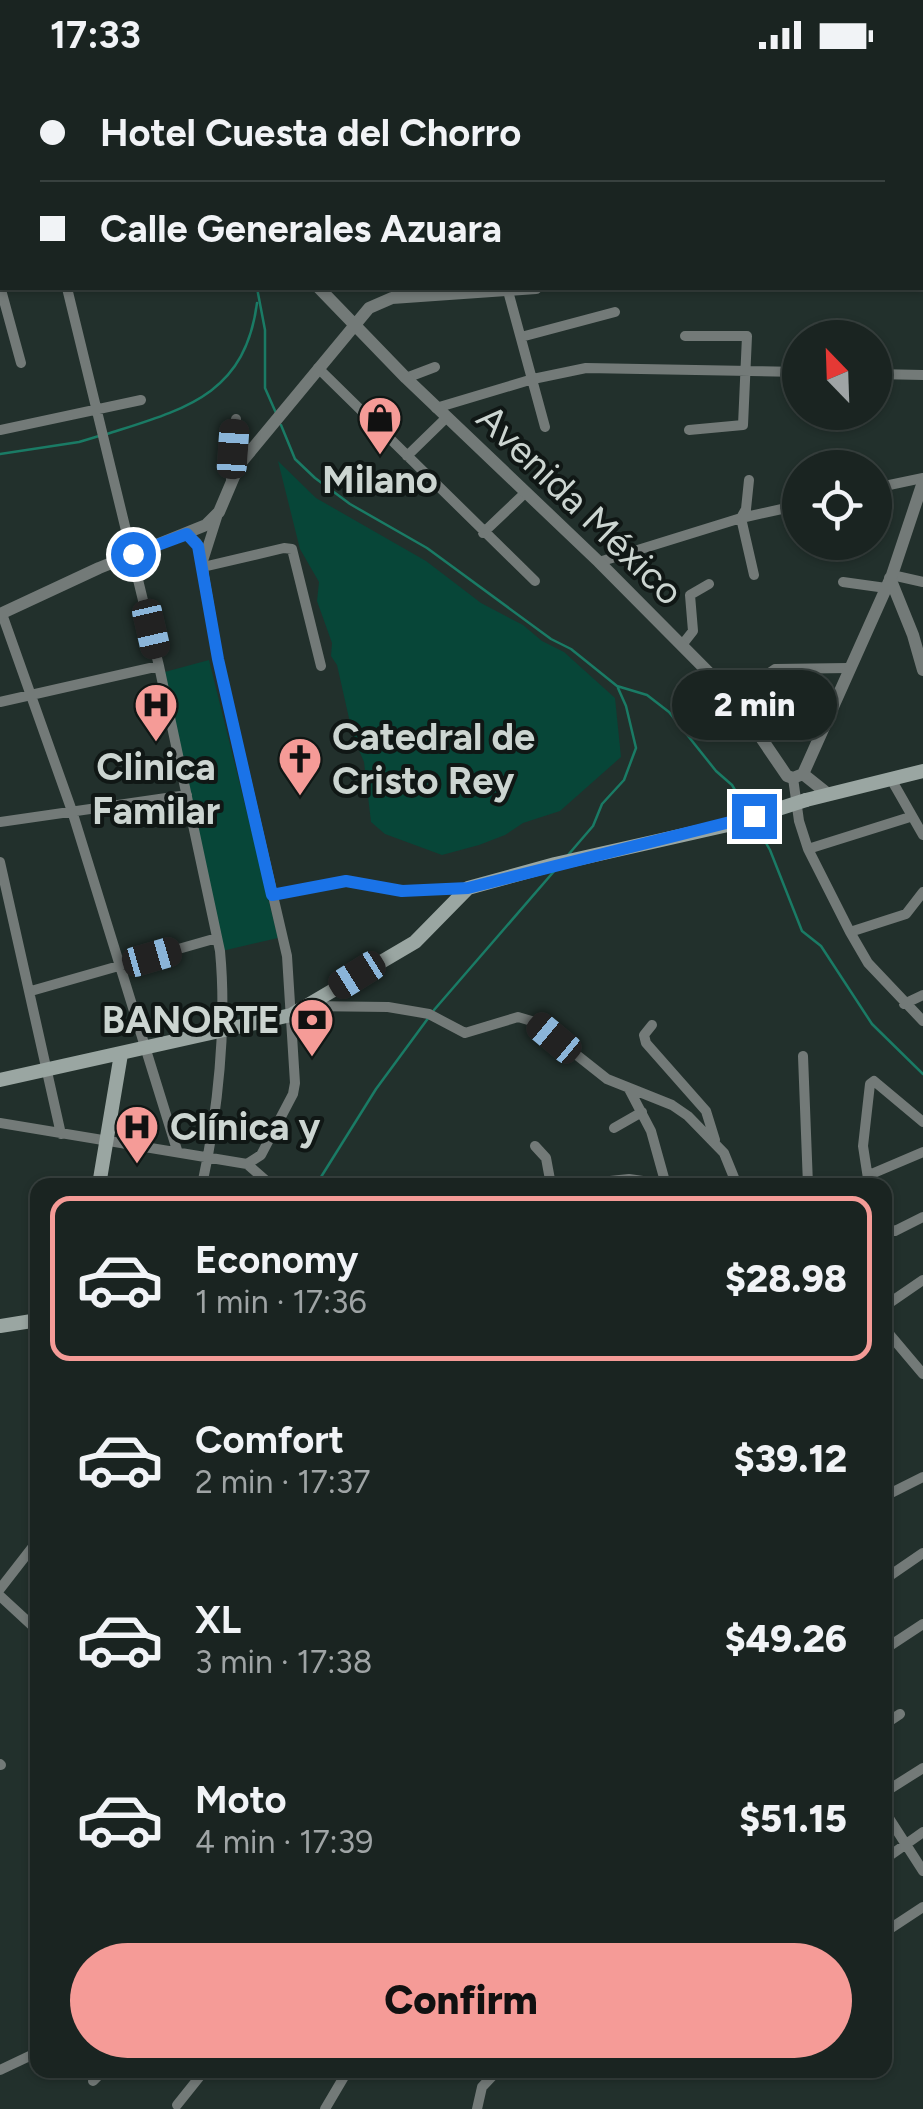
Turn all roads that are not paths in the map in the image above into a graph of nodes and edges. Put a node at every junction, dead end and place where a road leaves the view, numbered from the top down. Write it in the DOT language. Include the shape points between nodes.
graph roads {
  1 [pos="2,290"];
  2 [pos="68,290"];
  3 [pos="321,290"];
  4 [pos="517,290"];
  5 [pos="508,291"];
  6 [pos="614,312"];
  7 [pos="352,325"];
  8 [pos="521,336"];
  9 [pos="684,336"];
  10 [pos="20,363"];
  11 [pos="435,367"];
  12 [pos="318,368"];
  13 [pos="748,370"];
  14 [pos="782,371"];
  15 [pos="892,374"];
  16 [pos="923,375"];
  17 [pos="406,378"];
  18 [pos="533,379"];
  19 [pos="141,400"];
  20 [pos="100,412"];
  21 [pos="441,413"];
  22 [pos="236,419"];
  23 [pos="545,426"];
  24 [pos="0,430"];
  25 [pos="690,430"];
  26 [pos="408,456"];
  27 [pos="231,480"];
  28 [pos="749,480"];
  29 [pos="923,480"];
  30 [pos="892,485"];
  31 [pos="524,493"];
  32 [pos="782,509"];
  33 [pos="919,510"];
  34 [pos="219,512"];
  35 [pos="741,518"];
  36 [pos="483,533"];
  37 [pos="187,534"];
  38 [pos="133,554"];
  39 [pos="598,562"];
  40 [pos="203,566"];
  41 [pos="754,574"];
  42 [pos="535,581"];
  43 [pos="889,581"];
  44 [pos="843,582"];
  45 [pos="923,582"];
  46 [pos="709,584"];
  47 [pos="1,614"];
  48 [pos="682,646"];
  49 [pos="160,666"];
  50 [pos="322,666"];
  51 [pos="848,668"];
  52 [pos="923,670"];
  53 [pos="30,696"];
  54 [pos="734,698"];
  55 [pos="0,702"];
  56 [pos="923,770"];
  57 [pos="794,776"];
  58 [pos="891,778"];
  59 [pos="828,794"];
  60 [pos="187,796"];
  61 [pos="72,812"];
  62 [pos="910,817"];
  63 [pos="0,822"];
  64 [pos="923,834"];
  65 [pos="808,848"];
  66 [pos="0,862"];
  67 [pos="468,888"];
  68 [pos="923,892"];
  69 [pos="272,895"];
  70 [pos="850,932"];
  71 [pos="217,938"];
  72 [pos="119,966"];
  73 [pos="31,991"];
  74 [pos="923,995"];
  75 [pos="904,1004"];
  76 [pos="306,1006"];
  77 [pos="291,1015"];
  78 [pos="923,1021"];
  79 [pos="652,1025"];
  80 [pos="222,1029"];
  81 [pos="145,1046"];
  82 [pos="121,1054"];
  83 [pos="804,1056"];
  84 [pos="48,1068"];
  85 [pos="0,1080"];
  86 [pos="629,1089"];
  87 [pos="642,1112"];
  88 [pos="923,1122"];
  89 [pos="0,1123"];
  90 [pos="614,1128"];
  91 [pos="62,1134"];
  92 [pos="106,1140"];
  93 [pos="535,1146"];
  94 [pos="717,1146"];
  95 [pos="177,1150"];
  96 [pos="923,1152"];
  97 [pos="208,1156"];
  98 [pos="251,1163"];
  99 [pos="100,1178"];
  100 [pos="203,1178"];
  101 [pos="265,1178"];
  102 [pos="550,1178"];
  103 [pos="665,1178"];
  104 [pos="734,1178"];
  105 [pos="808,1178"];
  106 [pos="869,1178"];
  107 [pos="873,1178"];
  108 [pos="923,1217"];
  109 [pos="892,1229"];
  110 [pos="923,1280"];
  111 [pos="892,1301"];
  112 [pos="30,1321"];
  113 [pos="0,1326"];
  114 [pos="892,1337"];
  115 [pos="923,1374"];
  116 [pos="923,1477"];
  117 [pos="892,1492"];
  118 [pos="30,1551"];
  119 [pos="923,1553"];
  120 [pos="892,1574"];
  121 [pos="0,1593"];
  122 [pos="30,1623"];
  123 [pos="923,1624"];
  124 [pos="892,1644"];
  125 [pos="900,1714"];
  126 [pos="892,1719"];
  127 [pos="923,1768"];
  128 [pos="892,1788"];
  129 [pos="892,1822"];
  130 [pos="923,1832"];
  131 [pos="907,1844"];
  132 [pos="892,1855"];
  133 [pos="923,1871"];
  134 [pos="923,1907"];
  135 [pos="892,1927"];
  136 [pos="30,2056"];
  137 [pos="0,2070"];
  138 [pos="96,2078"];
  139 [pos="198,2078"];
  140 [pos="343,2078"];
  141 [pos="490,2078"];
  142 [pos="93,2081"];
  143 [pos="177,2105"];
  144 [pos="326,2109"];
  145 [pos="477,2109"];
  1 -- 10 [label="street"];
  2 -- 20 [label="street"];
  3 -- 7 [label="street, Avenida México"];
  4 -- 5 [label="street"];
  5 -- 7 [label="street" via="392,298 368,308"];
  5 -- 8 [label="street"];
  6 -- 8 [label="street"];
  7 -- 12 [label="street"];
  7 -- 17 [label="street, Avenida México"];
  8 -- 18 [label="street"];
  9 -- 13 [label="street" via="747,336"];
  11 -- 17 [label="street"];
  12 -- 26 [label="street"];
  12 -- 27 [label="street"];
  13 -- 14 [label="street"];
  13 -- 18 [label="street" via="586,368"];
  13 -- 25 [label="street" via="744,425"];
  15 -- 16 [label="street"];
  17 -- 21 [label="street, Avenida México"];
  18 -- 21 [label="street"];
  18 -- 23 [label="street"];
  19 -- 20 [label="street"];
  20 -- 24 [label="street"];
  20 -- 38 [label="street"];
  21 -- 26 [label="street"];
  21 -- 31 [label="street, Avenida México"];
  22 -- 27 [label="street"];
  26 -- 36 [label="street"];
  27 -- 34 [label="street"];
  28 -- 35 [label="street"];
  29 -- 30 [label="street"];
  29 -- 33 [label="street"];
  31 -- 36 [label="street"];
  31 -- 39 [label="street, Avenida México"];
  32 -- 35 [label="street"];
  33 -- 43 [label="street"];
  34 -- 37 [label="street"];
  34 -- 40 [label="street"];
  35 -- 39 [label="street"];
  35 -- 41 [label="street"];
  36 -- 42 [label="street"];
  37 -- 38 [label="street"];
  37 -- 40 [label="street" via="197,542"];
  38 -- 47 [label="street"];
  38 -- 49 [label="street"];
  39 -- 48 [label="street, Avenida México"];
  40 -- 50 [label="street" via="292,549"];
  40 -- 69 [label="street"];
  43 -- 44 [label="street"];
  43 -- 45 [label="street"];
  43 -- 51 [label="street"];
  43 -- 52 [label="street"];
  46 -- 48 [label="street" via="690,594 693,632"];
  47 -- 53 [label="street"];
  48 -- 54 [label="street, Avenida México"];
  49 -- 53 [label="street"];
  49 -- 60 [label="street"];
  51 -- 54 [label="street" via="775,669"];
  51 -- 57 [label="street"];
  53 -- 55 [label="street"];
  53 -- 61 [label="street"];
  54 -- 57 [label="street, Avenida México"];
  56 -- 58 [label="main road"];
  57 -- 59 [label="street, Avenida México"];
  57 -- 65 [label="street"];
  58 -- 59 [label="main road"];
  58 -- 62 [label="street"];
  59 -- 67 [label="main road, bridge"];
  60 -- 61 [label="street"];
  60 -- 71 [label="street"];
  61 -- 63 [label="street"];
  61 -- 72 [label="street"];
  62 -- 64 [label="street"];
  62 -- 65 [label="street"];
  65 -- 70 [label="street"];
  66 -- 73 [label="street"];
  67 -- 69 [label="street" via="402,891 346,881"];
  67 -- 76 [label="main road" via="415,942"];
  68 -- 70 [label="street" via="906,914"];
  69 -- 77 [label="street" via="287,956"];
  70 -- 75 [label="street"];
  71 -- 72 [label="street"];
  71 -- 80 [label="street"];
  72 -- 73 [label="street"];
  72 -- 81 [label="street"];
  73 -- 84 [label="street"];
  74 -- 75 [label="street"];
  75 -- 78 [label="street"];
  76 -- 77 [label="main road"];
  76 -- 86 [label="street" via="430,1014 465,1033 518,1017 535,1022"];
  77 -- 80 [label="main road"];
  77 -- 98 [label="street" via="293,1094"];
  79 -- 94 [label="street" via="646,1043 706,1110"];
  80 -- 81 [label="main road"];
  80 -- 97 [label="street"];
  81 -- 82 [label="main road"];
  81 -- 95 [label="street"];
  82 -- 84 [label="main road"];
  82 -- 92 [label="main road"];
  83 -- 105 [label="street"];
  84 -- 85 [label="main road"];
  84 -- 91 [label="street"];
  86 -- 87 [label="street"];
  86 -- 94 [label="street" via="672,1105"];
  87 -- 90 [label="street"];
  87 -- 103 [label="street"];
  88 -- 106 [label="street" via="874,1080 863,1146"];
  89 -- 91 [label="street"];
  91 -- 92 [label="street"];
  92 -- 95 [label="street"];
  92 -- 99 [label="main road"];
  93 -- 102 [label="street"];
  94 -- 104 [label="street"];
  95 -- 97 [label="street"];
  96 -- 107 [label="street"];
  97 -- 98 [label="street"];
  97 -- 100 [label="street"];
  98 -- 101 [label="street"];
  108 -- 109 [label="street"];
  110 -- 111 [label="street"];
  112 -- 113 [label="main road"];
  114 -- 115 [label="street"];
  116 -- 117 [label="street"];
  118 -- 121 [label="street"];
  119 -- 120 [label="street"];
  121 -- 122 [label="street"];
  123 -- 124 [label="street"];
  125 -- 126 [label="street"];
  127 -- 128 [label="street"];
  129 -- 131 [label="street"];
  130 -- 131 [label="street"];
  131 -- 132 [label="street"];
  131 -- 133 [label="street"];
  134 -- 135 [label="street"];
  136 -- 137 [label="street"];
  138 -- 142 [label="street"];
  139 -- 143 [label="street"];
  140 -- 144 [label="street"];
  141 -- 145 [label="street"];
}
